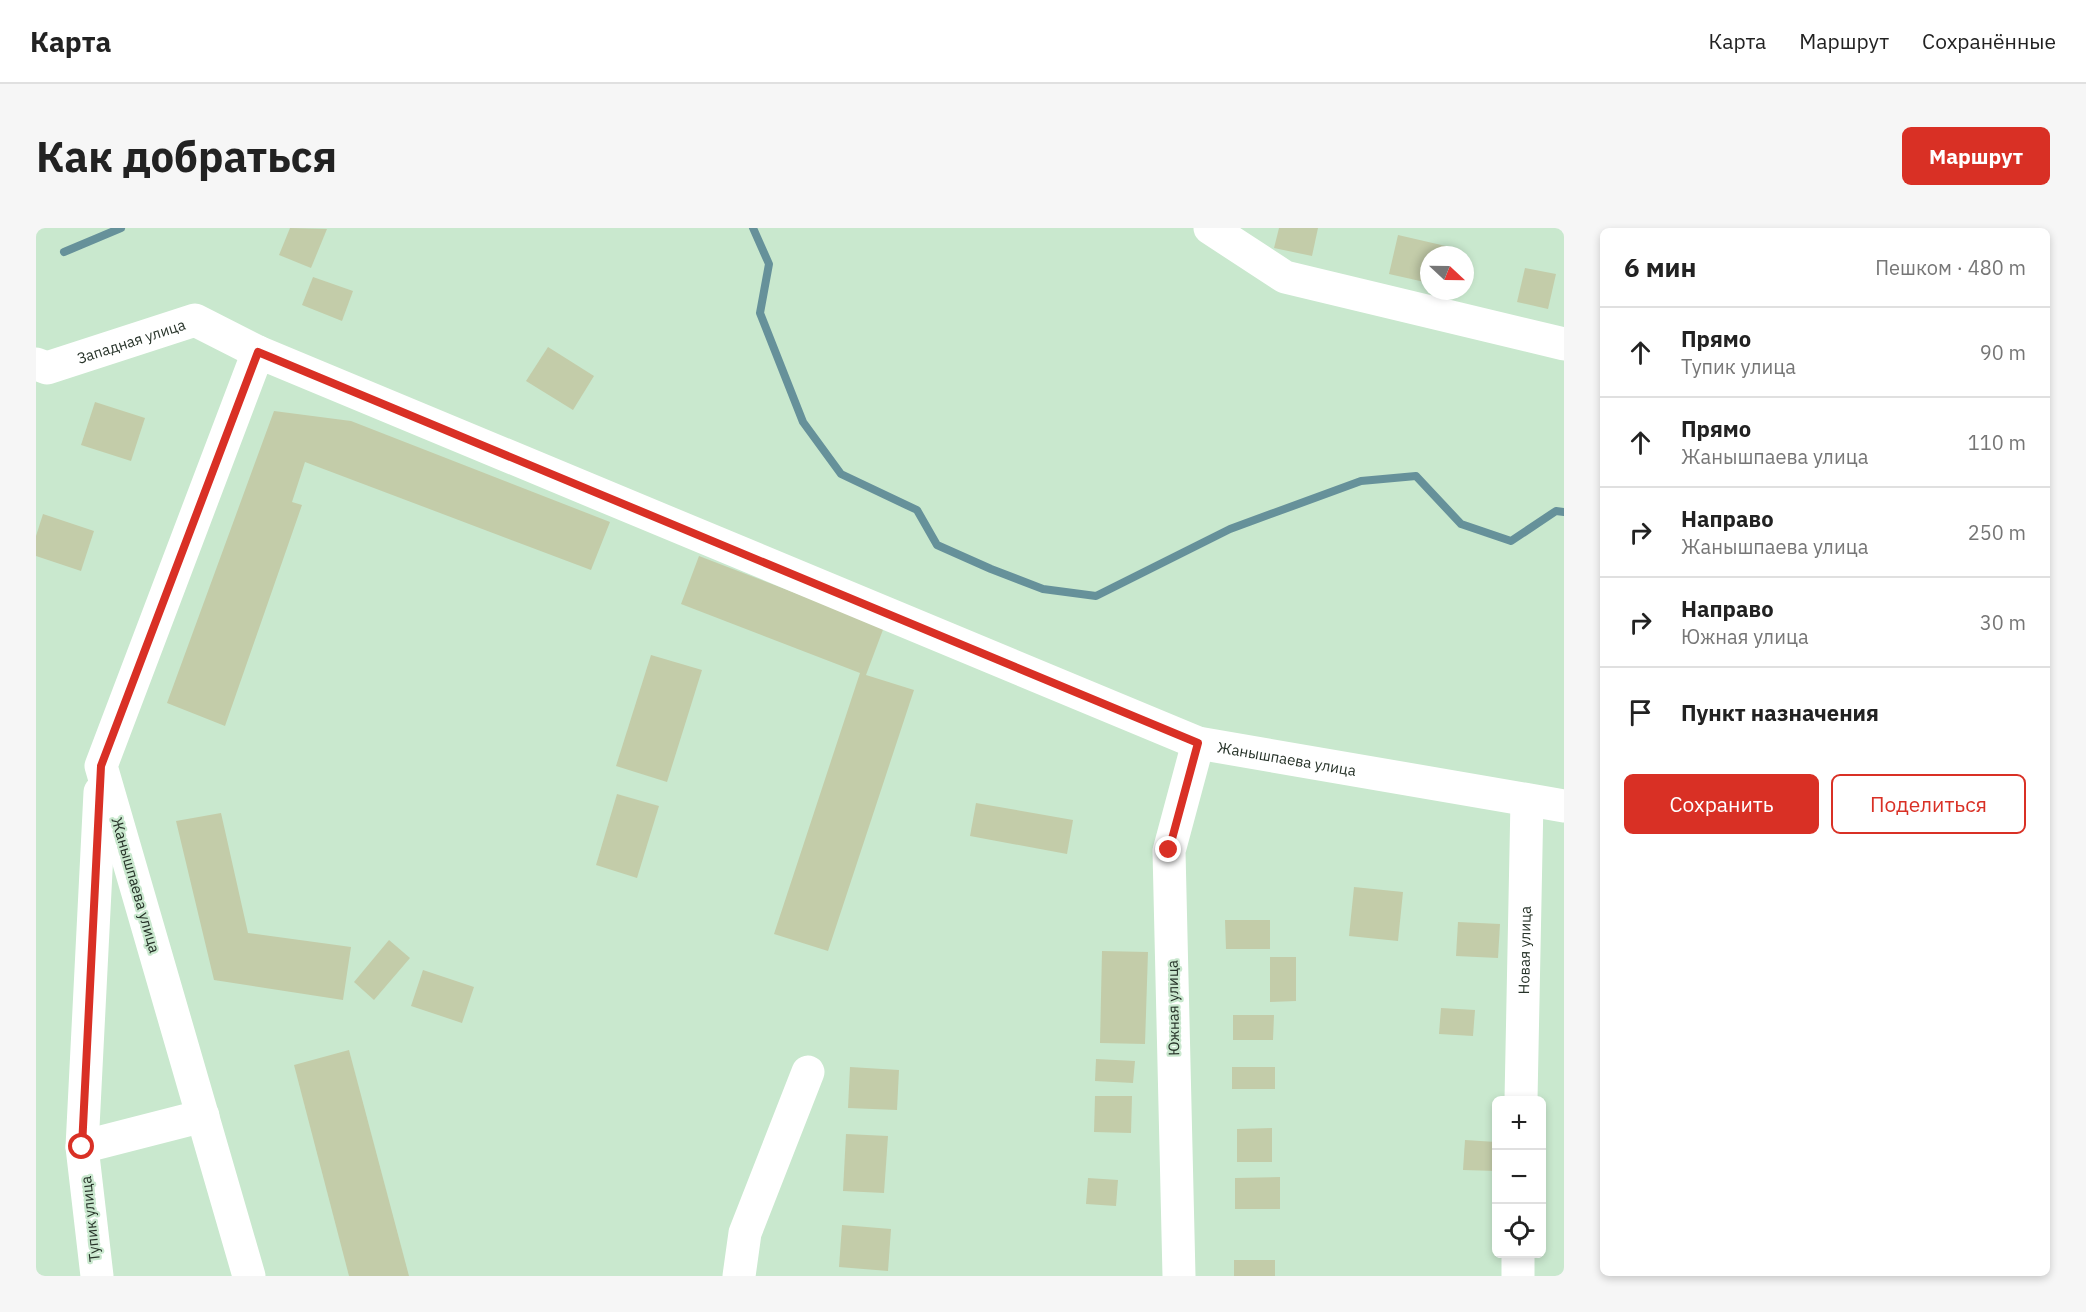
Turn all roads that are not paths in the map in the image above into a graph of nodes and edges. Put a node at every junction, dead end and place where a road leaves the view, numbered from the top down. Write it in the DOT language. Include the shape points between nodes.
graph roads {
  1 [pos="1210,228"];
  2 [pos="1564,344"];
  3 [pos="258,352"];
  4 [pos="40,369"];
  5 [pos="1198,743"];
  6 [pos="101,766"];
  7 [pos="1527,800"];
  8 [pos="1564,806"];
  9 [pos="808,1072"];
  10 [pos="1521,1096"];
  11 [pos="203,1116"];
  12 [pos="82,1147"];
  13 [pos="1518,1258"];
  14 [pos="97,1276"];
  15 [pos="249,1276"];
  16 [pos="739,1276"];
  17 [pos="1179,1276"];
  18 [pos="1518,1276"];
  1 -- 2 [label="street" via="1285,277"];
  3 -- 4 [label="street, Западная улица" via="195,320"];
  3 -- 5 [label="street, Жанышпаева улица"];
  3 -- 6 [label="street"];
  5 -- 7 [label="street, Жанышпаева улица"];
  5 -- 17 [label="street, Южная улица" via="1169,850"];
  6 -- 11 [label="street, Жанышпаева улица"];
  6 -- 12 [label="street, Тупик улица"];
  7 -- 8 [label="street, Жанышпаева улица"];
  7 -- 10 [label="street, Новая улица"];
  9 -- 16 [label="street" via="745,1233"];
  11 -- 12 [label="street"];
  11 -- 15 [label="street, Жанышпаева улица"];
  12 -- 14 [label="street, Тупик улица"];
  13 -- 18 [label="street"];
}
